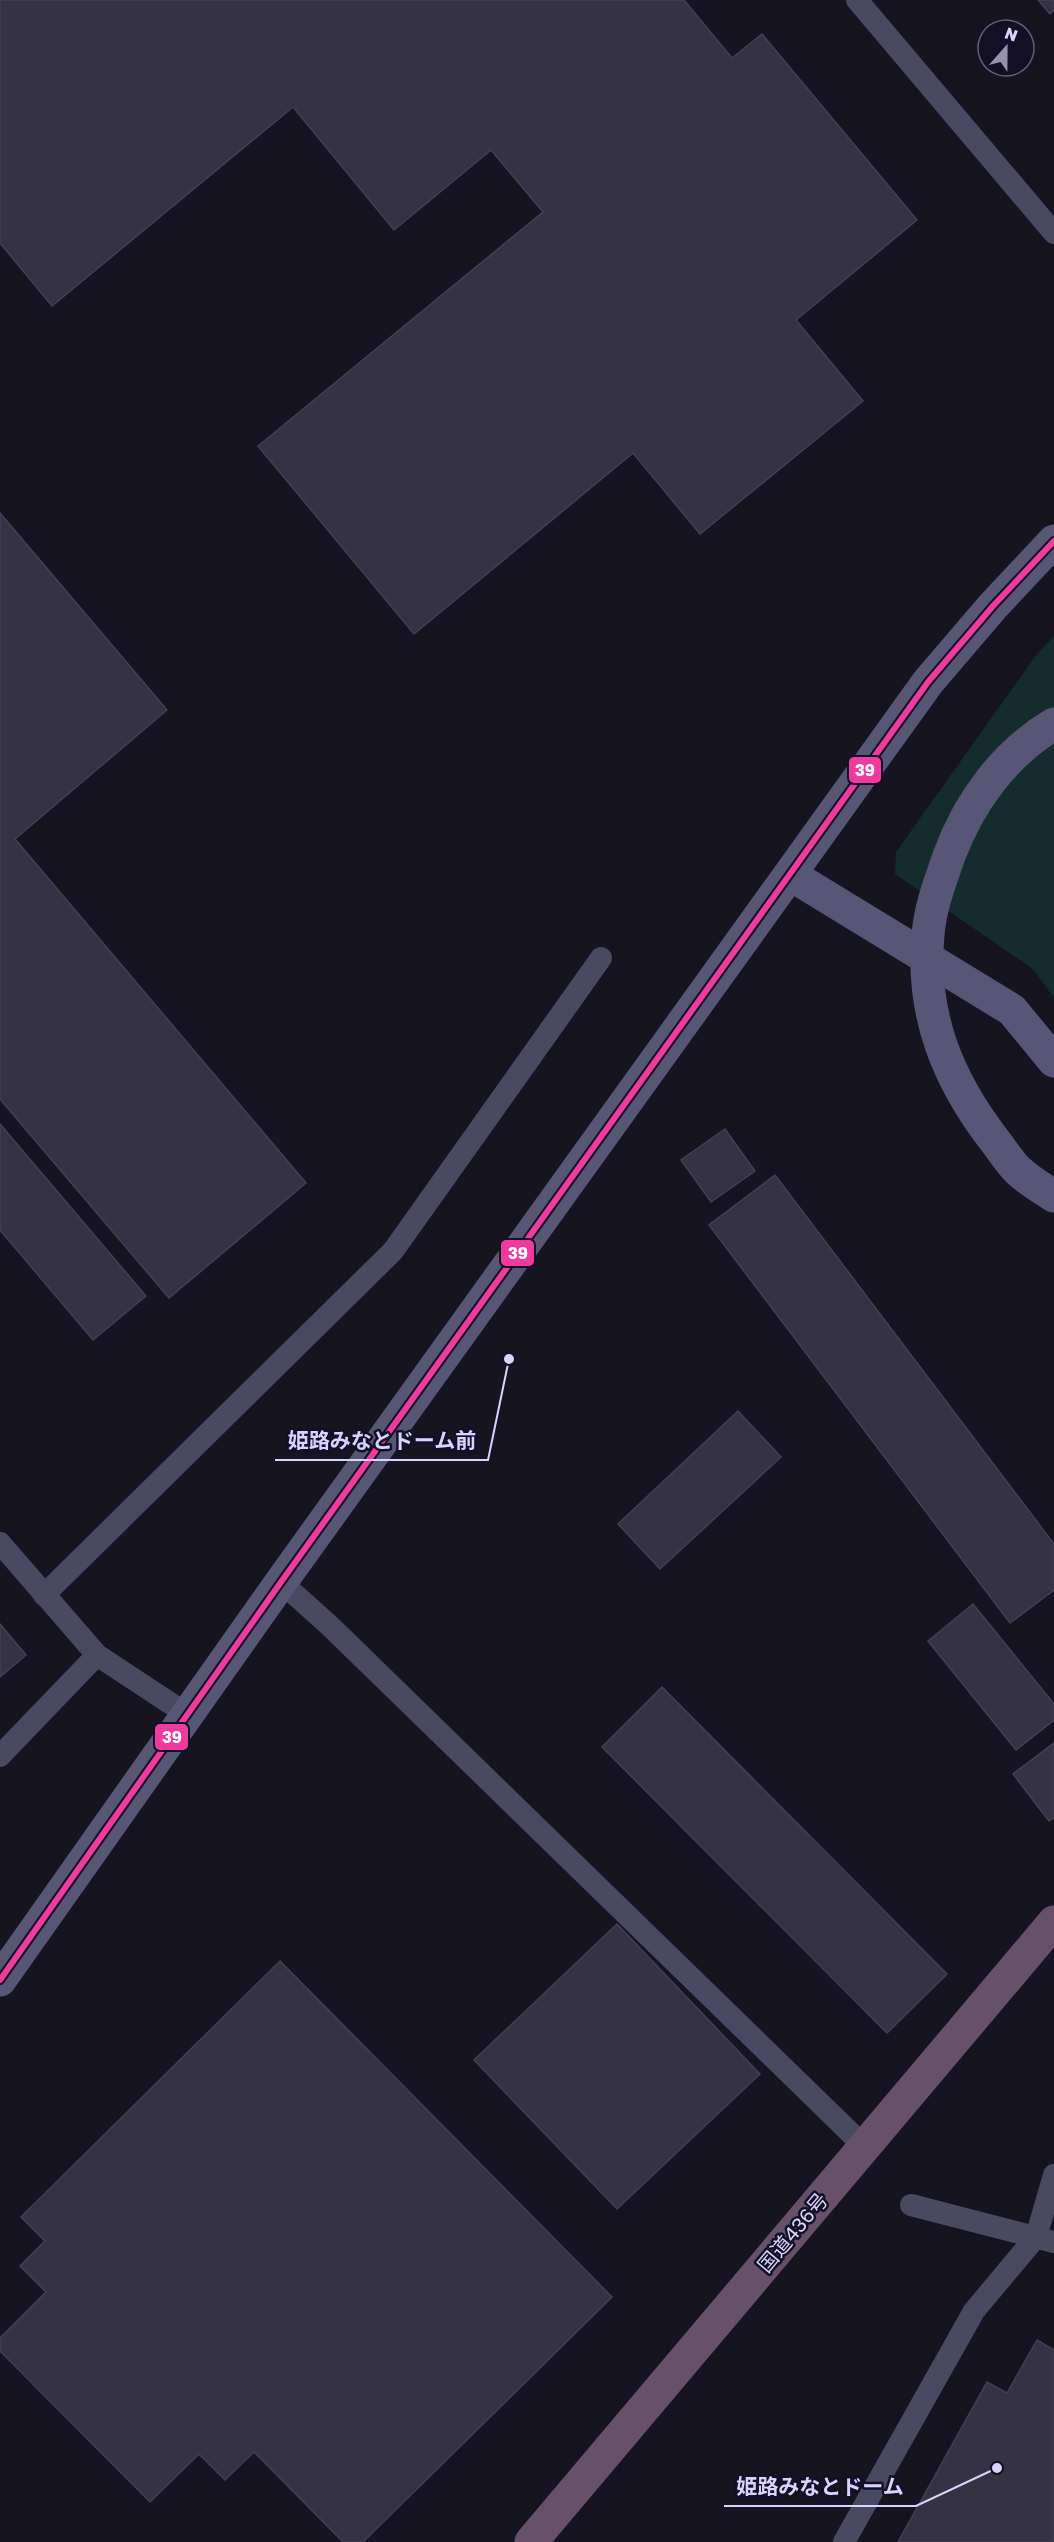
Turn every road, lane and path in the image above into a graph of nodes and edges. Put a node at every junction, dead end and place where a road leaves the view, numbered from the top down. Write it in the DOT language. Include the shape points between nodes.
graph roads {
  1 [pos="857,0"];
  2 [pos="1054,233"];
  3 [pos="1054,541"];
  4 [pos="1054,724"];
  5 [pos="791,875"];
  6 [pos="601,958"];
  7 [pos="1054,1061"];
  8 [pos="1054,1196"];
  9 [pos="0,1544"];
  10 [pos="281,1582"];
  11 [pos="44,1595"];
  12 [pos="97,1655"];
  13 [pos="189,1715"];
  14 [pos="0,1756"];
  15 [pos="1054,1922"];
  16 [pos="0,1980"];
  17 [pos="865,2147"];
  18 [pos="1054,2175"];
  19 [pos="911,2205"];
  20 [pos="1045,2240"];
  21 [pos="531,2542"];
  22 [pos="844,2542"];
  1 -- 2 [label="lane"];
  3 -- 5 [label="street" via="928,682"];
  4 -- 8 [label="street, bridge" via="1031,738 983,788 956,838 936,892 928,934 927,990 940,1046 969,1107 1019,1172"];
  5 -- 7 [label="street" via="1012,1010"];
  5 -- 10 [label="street"];
  6 -- 11 [label="lane" via="393,1251"];
  9 -- 11 [label="lane"];
  10 -- 13 [label="street"];
  10 -- 17 [label="lane"];
  11 -- 12 [label="lane"];
  12 -- 13 [label="lane"];
  12 -- 14 [label="lane"];
  13 -- 16 [label="street"];
  15 -- 17 [label="highway, 国道436号"];
  17 -- 21 [label="highway, 国道436号"];
  18 -- 20 [label="lane"];
  19 -- 20 [label="lane"];
  20 -- 22 [label="lane" via="974,2311"];
}
